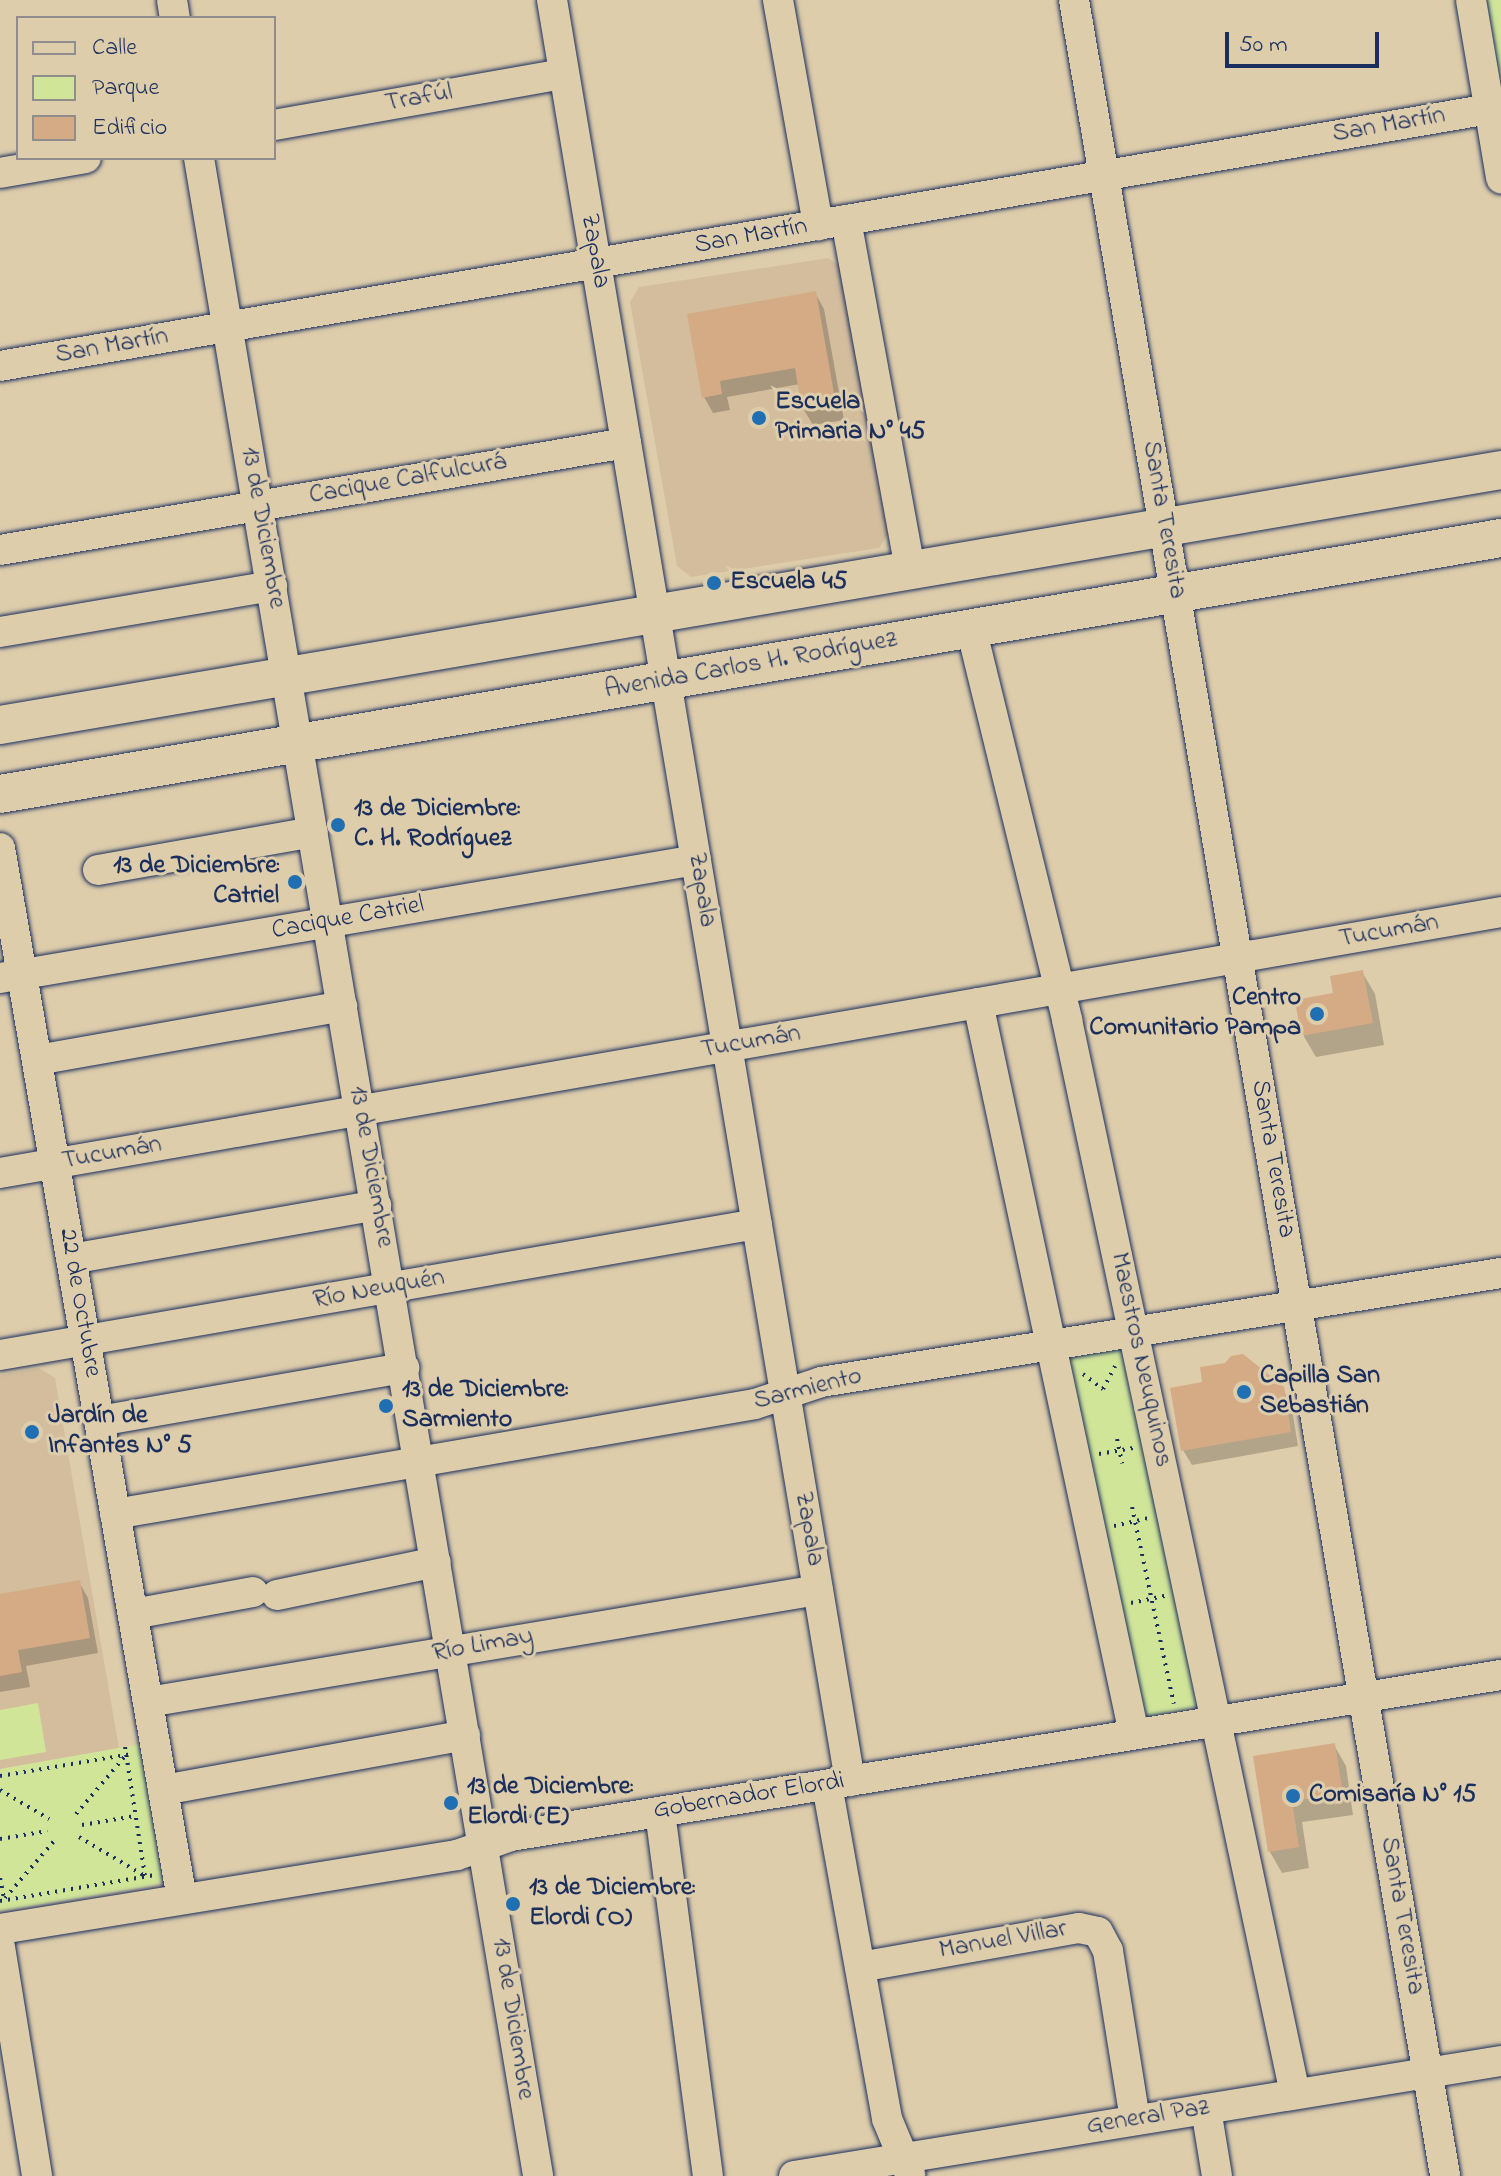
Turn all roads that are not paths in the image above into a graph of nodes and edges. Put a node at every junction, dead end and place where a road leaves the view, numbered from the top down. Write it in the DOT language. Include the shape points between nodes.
graph roads {
  1 [pos="552,0"];
  2 [pos="778,0"];
  3 [pos="1074,0"];
  4 [pos="1471,0"];
  5 [pos="564,74"];
  6 [pos="1495,108"];
  7 [pos="276,125"];
  8 [pos="75,160"];
  9 [pos="199,160"];
  10 [pos="0,173"];
  11 [pos="1104,176"];
  12 [pos="1501,178"];
  13 [pos="832,222"];
  14 [pos="596,263"];
  15 [pos="228,327"];
  16 [pos="0,366"];
  17 [pos="626,443"];
  18 [pos="1501,470"];
  19 [pos="258,506"];
  20 [pos="1164,527"];
  21 [pos="1501,538"];
  22 [pos="0,550"];
  23 [pos="910,570"];
  24 [pos="272,586"];
  25 [pos="1175,593"];
  26 [pos="655,614"];
  27 [pos="971,628"];
  28 [pos="0,632"];
  29 [pos="287,677"];
  30 [pos="666,680"];
  31 [pos="0,725"];
  32 [pos="298,743"];
  33 [pos="0,794"];
  34 [pos="313,832"];
  35 [pos="0,848"];
  36 [pos="696,860"];
  37 [pos="98,870"];
  38 [pos="1501,912"];
  39 [pos="329,923"];
  40 [pos="1237,958"];
  41 [pos="11,976"];
  42 [pos="1059,989"];
  43 [pos="978,1003"];
  44 [pos="342,1006"];
  45 [pos="727,1047"];
  46 [pos="37,1060"];
  47 [pos="360,1110"];
  48 [pos="55,1164"];
  49 [pos="0,1173"];
  50 [pos="376,1205"];
  51 [pos="757,1224"];
  52 [pos="71,1259"];
  53 [pos="1501,1273"];
  54 [pos="390,1288"];
  55 [pos="1297,1306"];
  56 [pos="85,1341"];
  57 [pos="1128,1343"];
  58 [pos="1051,1345"];
  59 [pos="0,1355"];
  60 [pos="404,1368"];
  61 [pos="785,1393"];
  62 [pos="99,1421"];
  63 [pos="419,1462"];
  64 [pos="115,1514"];
  65 [pos="436,1562"];
  66 [pos="818,1590"];
  67 [pos="133,1614"];
  68 [pos="452,1652"];
  69 [pos="1501,1675"];
  70 [pos="1363,1697"];
  71 [pos="148,1702"];
  72 [pos="1218,1721"];
  73 [pos="1134,1734"];
  74 [pos="465,1735"];
  75 [pos="839,1783"];
  76 [pos="163,1790"];
  77 [pos="660,1812"];
  78 [pos="484,1846"];
  79 [pos="182,1899"];
  80 [pos="2,1910"];
  81 [pos="0,1947"];
  82 [pos="860,1967"];
  83 [pos="1501,2061"];
  84 [pos="1427,2073"];
  85 [pos="1295,2094"];
  86 [pos="1206,2109"];
  87 [pos="1135,2120"];
  88 [pos="907,2167"];
  89 [pos="37,2176"];
  90 [pos="538,2176"];
  91 [pos="708,2176"];
  92 [pos="794,2176"];
  93 [pos="1217,2176"];
  94 [pos="1445,2176"];
  1 -- 5 [label="street, Zapala"];
  2 -- 13 [label="street"];
  3 -- 11 [label="street, Santa Teresita"];
  4 -- 6 [label="street"];
  5 -- 7 [label="street, Trafúl"];
  5 -- 14 [label="street, Zapala"];
  6 -- 11 [label="street, San Martín"];
  6 -- 12 [label="street"];
  8 -- 10 [label="street"];
  9 -- 15 [label="street, 13 de Diciembre"];
  11 -- 13 [label="street, San Martín"];
  11 -- 20 [label="street, Santa Teresita"];
  13 -- 14 [label="street, San Martín"];
  13 -- 23 [label="street"];
  14 -- 15 [label="street, San Martín"];
  14 -- 17 [label="street, Zapala"];
  15 -- 16 [label="street, San Martín"];
  15 -- 19 [label="street, 13 de Diciembre"];
  17 -- 19 [label="street, Cacique Calfulcurá"];
  17 -- 26 [label="street, Zapala"];
  18 -- 20 [label="main road"];
  19 -- 22 [label="street, Cacique Calfulcurá"];
  19 -- 24 [label="street, 13 de Diciembre"];
  20 -- 23 [label="main road"];
  20 -- 25 [label="street, Santa Teresita"];
  21 -- 25 [label="main road, Avenida Carlos H. Rodríguez"];
  23 -- 26 [label="main road"];
  24 -- 28 [label="street"];
  24 -- 29 [label="street, 13 de Diciembre"];
  25 -- 27 [label="main road, Avenida Carlos H. Rodríguez"];
  25 -- 40 [label="street, Santa Teresita"];
  26 -- 29 [label="main road"];
  26 -- 30 [label="street, Zapala"];
  27 -- 30 [label="main road, Avenida Carlos H. Rodríguez"];
  27 -- 42 [label="street, Maestros Neuquinos"];
  29 -- 31 [label="main road"];
  29 -- 32 [label="street, 13 de Diciembre"];
  30 -- 32 [label="main road, Avenida Carlos H. Rodríguez"];
  30 -- 36 [label="street, Zapala"];
  32 -- 33 [label="main road, Avenida Carlos H. Rodríguez"];
  32 -- 34 [label="street, 13 de Diciembre"];
  34 -- 37 [label="street"];
  34 -- 39 [label="street, 13 de Diciembre"];
  35 -- 41 [label="street, 22 de Octubre"];
  36 -- 39 [label="street, Cacique Catriel"];
  36 -- 45 [label="street, Zapala"];
  38 -- 40 [label="street, Tucumán"];
  39 -- 41 [label="street, Cacique Catriel"];
  39 -- 44 [label="street, 13 de Diciembre"];
  40 -- 42 [label="street, Tucumán"];
  40 -- 55 [label="street, Santa Teresita"];
  41 -- 46 [label="street, 22 de Octubre"];
  42 -- 43 [label="street, Tucumán"];
  42 -- 57 [label="street, Maestros Neuquinos"];
  43 -- 45 [label="street, Tucumán"];
  43 -- 58 [label="street"];
  44 -- 46 [label="street"];
  44 -- 47 [label="street, 13 de Diciembre"];
  45 -- 47 [label="street, Tucumán"];
  45 -- 51 [label="street, Zapala"];
  46 -- 48 [label="street, 22 de Octubre"];
  47 -- 48 [label="street, Tucumán"];
  47 -- 50 [label="street, 13 de Diciembre"];
  48 -- 49 [label="street, Tucumán"];
  48 -- 52 [label="street, 22 de Octubre"];
  50 -- 52 [label="street"];
  50 -- 54 [label="street, 13 de Diciembre"];
  51 -- 54 [label="street, Río Neuquén"];
  51 -- 61 [label="street, Zapala"];
  52 -- 56 [label="street, 22 de Octubre"];
  53 -- 55 [label="street, Sarmiento"];
  54 -- 56 [label="street, Río Neuquén"];
  54 -- 60 [label="street, 13 de Diciembre"];
  55 -- 57 [label="street, Sarmiento"];
  55 -- 70 [label="street, Santa Teresita"];
  56 -- 59 [label="street, Río Neuquén"];
  56 -- 62 [label="street, 22 de Octubre"];
  57 -- 58 [label="street, Sarmiento"];
  57 -- 72 [label="street, Maestros Neuquinos"];
  58 -- 61 [label="street, Sarmiento" via="821,1382"];
  58 -- 73 [label="street"];
  60 -- 62 [label="street"];
  60 -- 63 [label="street, 13 de Diciembre"];
  61 -- 63 [label="street, Sarmiento" via="755,1404"];
  61 -- 66 [label="street, Zapala"];
  62 -- 64 [label="street, 22 de Octubre"];
  63 -- 64 [label="street, Sarmiento"];
  63 -- 65 [label="street, 13 de Diciembre"];
  64 -- 67 [label="street, 22 de Octubre"];
  65 -- 67 [label="street"];
  65 -- 68 [label="street, 13 de Diciembre"];
  66 -- 68 [label="street, Río Limay"];
  66 -- 75 [label="street, Zapala"];
  67 -- 71 [label="street, 22 de Octubre"];
  68 -- 71 [label="street, Río Limay"];
  68 -- 74 [label="street, 13 de Diciembre"];
  69 -- 70 [label="street, Gobernador Elordi"];
  70 -- 72 [label="street, Gobernador Elordi"];
  70 -- 84 [label="street, Santa Teresita"];
  71 -- 76 [label="street, 22 de Octubre"];
  72 -- 73 [label="street, Gobernador Elordi"];
  72 -- 85 [label="street, Maestros Neuquinos"];
  73 -- 75 [label="street, Gobernador Elordi"];
  74 -- 76 [label="street"];
  74 -- 78 [label="street, 13 de Diciembre"];
  75 -- 77 [label="street, Gobernador Elordi"];
  75 -- 82 [label="street, Zapala"];
  76 -- 79 [label="street, 22 de Octubre"];
  77 -- 78 [label="street, Gobernador Elordi" via="505,1837"];
  77 -- 91 [label="street"];
  78 -- 79 [label="street, Gobernador Elordi" via="457,1855"];
  78 -- 90 [label="street, 13 de Diciembre"];
  79 -- 80 [label="street, Gobernador Elordi"];
  81 -- 89 [label="street"];
  82 -- 87 [label="street, Manuel Villar" via="1079,1928 1098,1932 1108,1951"];
  82 -- 88 [label="street, Zapala" via="888,2125"];
  83 -- 84 [label="street, General Paz"];
  84 -- 85 [label="street, General Paz"];
  84 -- 94 [label="street, Santa Teresita"];
  85 -- 86 [label="street, General Paz"];
  86 -- 87 [label="street, General Paz"];
  86 -- 93 [label="street"];
  87 -- 88 [label="street, General Paz"];
  88 -- 92 [label="street, General Paz"];
}
